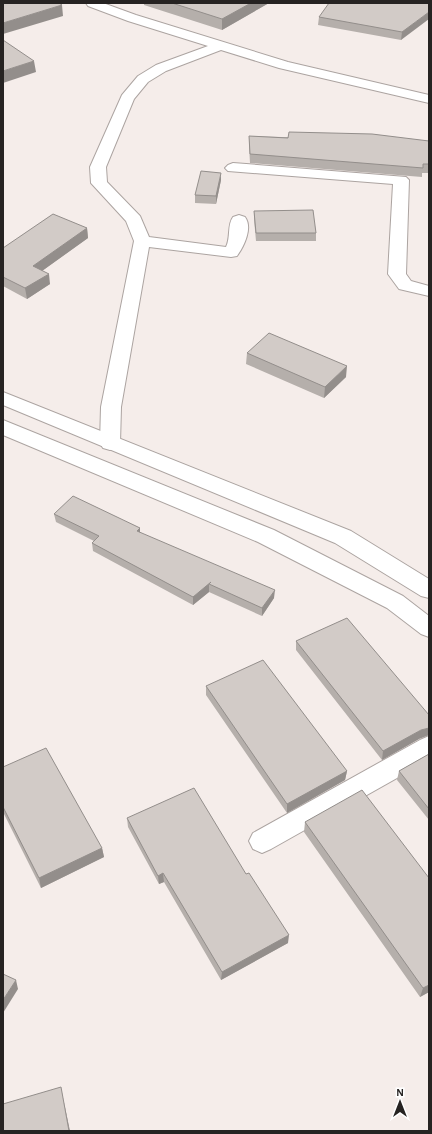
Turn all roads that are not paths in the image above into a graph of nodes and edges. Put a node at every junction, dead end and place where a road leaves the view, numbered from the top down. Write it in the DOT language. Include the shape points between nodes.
graph roads {
  1 [pos="92,3"];
  2 [pos="221,45"];
  3 [pos="429,99"];
  4 [pos="233,168"];
  5 [pos="239,220"];
  6 [pos="142,241"];
  7 [pos="429,291"];
  8 [pos="3,398"];
  9 [pos="3,427"];
  10 [pos="110,443"];
  11 [pos="429,590"];
  12 [pos="429,628"];
  13 [pos="429,746"];
  14 [pos="262,841"];
  1 -- 2 [label="street"];
  2 -- 3 [label="street" via="284,65"];
  2 -- 6 [label="street" via="161,68 143,79 127,98 98,167 99,183 134,219"];
  4 -- 7 [label="street" via="401,180 398,274 406,285"];
  5 -- 6 [label="street" via="238,240 231,252"];
  6 -- 10 [label="street" via="111,407"];
  8 -- 10 [label="street"];
  9 -- 12 [label="street" via="266,536 395,602"];
  10 -- 11 [label="street" via="343,537"];
  13 -- 14 [label="street"];
}
